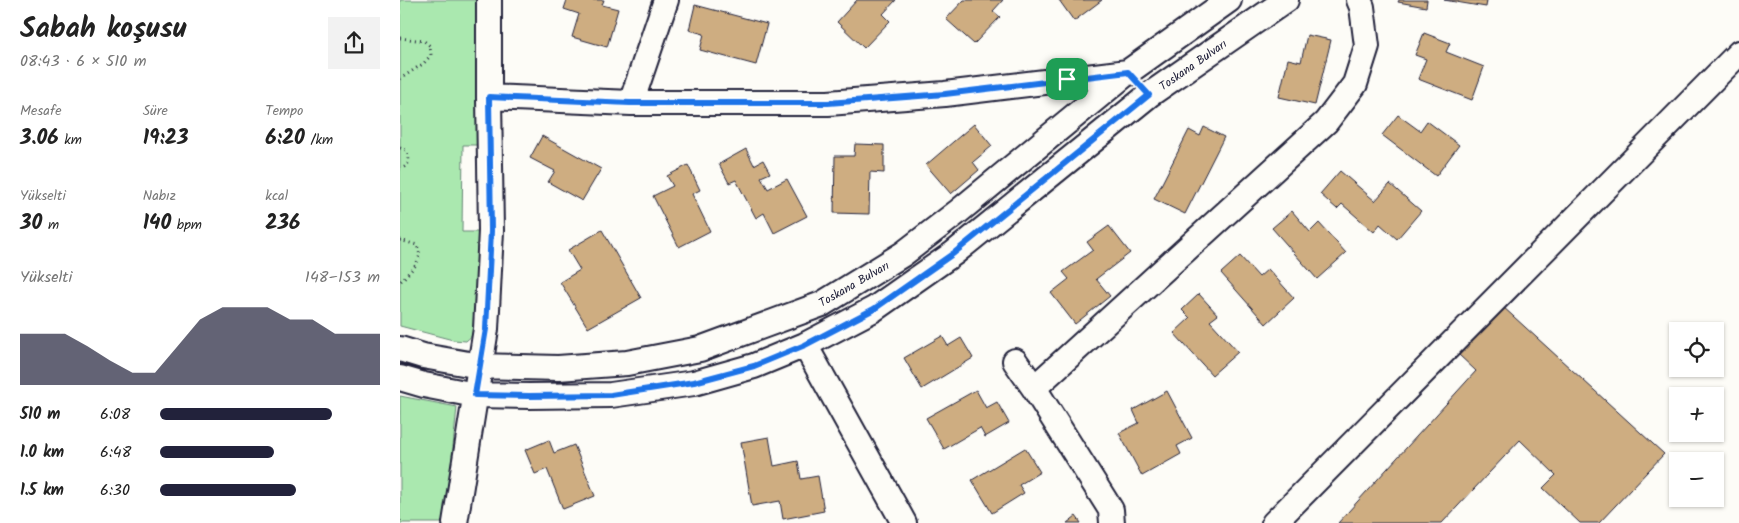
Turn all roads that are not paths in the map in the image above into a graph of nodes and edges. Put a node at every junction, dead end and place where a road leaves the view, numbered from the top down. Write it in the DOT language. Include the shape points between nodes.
graph roads {
  1 [pos="489,0"];
  2 [pos="666,0"];
  3 [pos="1229,0"];
  4 [pos="1286,0"];
  5 [pos="1359,0"];
  6 [pos="1739,53"];
  7 [pos="1128,72"];
  8 [pos="1149,95"];
  9 [pos="489,97"];
  10 [pos="630,103"];
  11 [pos="805,345"];
  12 [pos="400,349"];
  13 [pos="1015,361"];
  14 [pos="480,366"];
  15 [pos="400,378"];
  16 [pos="1034,388"];
  17 [pos="475,395"];
  18 [pos="455,523"];
  19 [pos="904,523"];
  20 [pos="1112,523"];
  21 [pos="1274,523"];
  1 -- 9 [label="street"];
  2 -- 10 [label="street"];
  3 -- 7 [label="street, Toskana Bulvarı"];
  4 -- 8 [label="street, Toskana Bulvarı"];
  5 -- 16 [label="street" via="1367,46 1355,84 1326,122"];
  6 -- 21 [label="street"];
  7 -- 8 [label="street"];
  7 -- 10 [label="street" via="945,94 828,103"];
  7 -- 14 [label="street, Toskana Bulvarı" via="903,254 822,304 700,350 627,363 558,368"];
  8 -- 11 [label="street, Toskana Bulvarı" via="954,253 874,309"];
  9 -- 10 [label="street"];
  9 -- 14 [label="street" via="491,231 486,329"];
  11 -- 17 [label="street, Toskana Bulvarı" via="754,366 694,382 611,395"];
  11 -- 19 [label="street"];
  12 -- 14 [label="street, Toskana Bulvarı"];
  13 -- 16 [label="street"];
  14 -- 17 [label="street"];
  15 -- 17 [label="street, Toskana Bulvarı"];
  16 -- 20 [label="street" via="1111,510"];
  17 -- 18 [label="street"];
}
